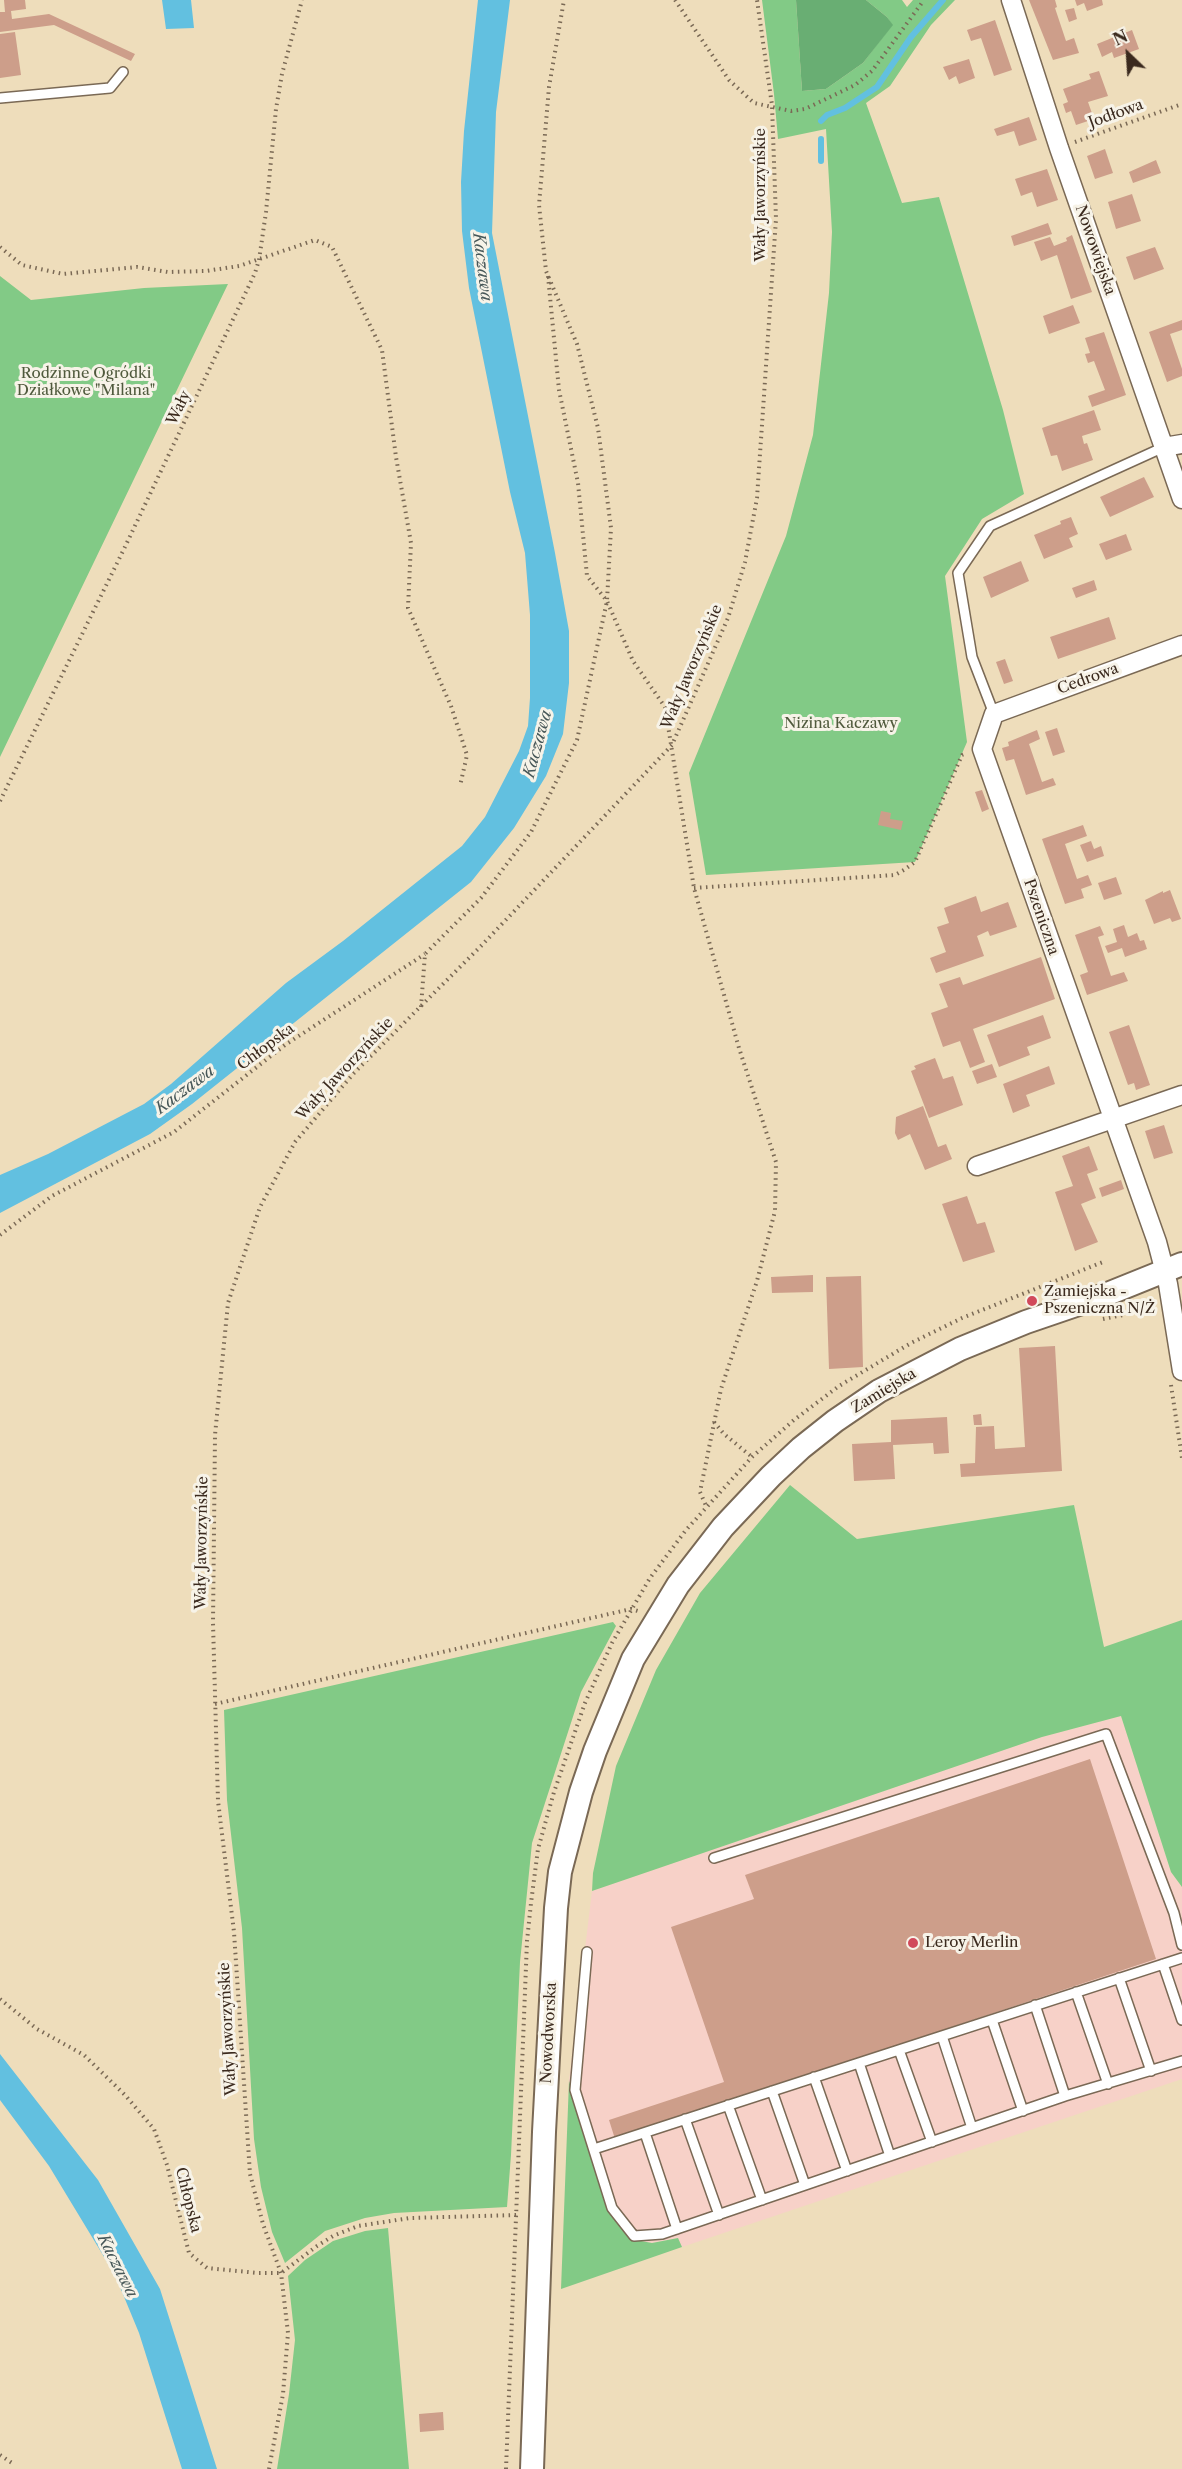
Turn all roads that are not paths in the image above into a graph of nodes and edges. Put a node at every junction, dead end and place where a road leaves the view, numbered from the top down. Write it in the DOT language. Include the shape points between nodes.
graph roads {
  1 [pos="1011,0"];
  2 [pos="123,72"];
  3 [pos="0,98"];
  4 [pos="1182,444"];
  5 [pos="1164,447"];
  6 [pos="1182,499"];
  7 [pos="1182,645"];
  8 [pos="994,714"];
  9 [pos="1182,1095"];
  10 [pos="1112,1120"];
  11 [pos="977,1166"];
  12 [pos="1173,1268"];
  13 [pos="1182,1371"];
  14 [pos="657,1617"];
  15 [pos="714,1858"];
  16 [pos="1178,1912"];
  17 [pos="1182,1945"];
  18 [pos="587,1952"];
  19 [pos="1182,1958"];
  20 [pos="1163,1964"];
  21 [pos="1119,1978"];
  22 [pos="1077,1992"];
  23 [pos="1035,2005"];
  24 [pos="992,2020"];
  25 [pos="1182,2020"];
  26 [pos="942,2036"];
  27 [pos="899,2050"];
  28 [pos="1182,2061"];
  29 [pos="859,2063"];
  30 [pos="1151,2071"];
  31 [pos="814,2077"];
  32 [pos="1108,2084"];
  33 [pos="772,2091"];
  34 [pos="1065,2096"];
  35 [pos="728,2105"];
  36 [pos="1023,2111"];
  37 [pos="685,2119"];
  38 [pos="972,2128"];
  39 [pos="645,2133"];
  40 [pos="932,2142"];
  41 [pos="594,2149"];
  42 [pos="890,2156"];
  43 [pos="847,2171"];
  44 [pos="805,2185"];
  45 [pos="762,2200"];
  46 [pos="718,2215"];
  47 [pos="677,2229"];
  48 [pos="532,2469"];
  1 -- 5 [label="street, Nowowiejska"];
  2 -- 3 [label="lane" via="110,88"];
  4 -- 5 [label="street"];
  5 -- 6 [label="street, Nowowiejska"];
  5 -- 8 [label="lane" via="990,526 958,573 972,657"];
  7 -- 8 [label="street, Cedrowa"];
  8 -- 10 [label="street, Pszeniczna" via="982,749"];
  9 -- 10 [label="street"];
  10 -- 11 [label="street"];
  10 -- 12 [label="street, Pszeniczna" via="1157,1242"];
  12 -- 13 [label="street, Pszeniczna"];
  12 -- 14 [label="street, Zamiejska" via="960,1349 879,1391 801,1448 723,1527"];
  14 -- 48 [label="street, Nowodworska" via="633,1659 595,1751 560,1872 551,1979"];
  15 -- 16 [label="lane" via="1106,1734"];
  16 -- 17 [label="lane"];
  18 -- 41 [label="lane" via="575,2090"];
  19 -- 20 [label="lane"];
  20 -- 21 [label="lane"];
  20 -- 25 [label="lane"];
  21 -- 22 [label="lane"];
  21 -- 30 [label="lane"];
  22 -- 23 [label="lane"];
  22 -- 32 [label="lane"];
  23 -- 24 [label="lane"];
  23 -- 34 [label="lane"];
  24 -- 26 [label="lane"];
  24 -- 36 [label="lane"];
  26 -- 27 [label="lane"];
  26 -- 38 [label="lane"];
  27 -- 29 [label="lane"];
  27 -- 40 [label="lane"];
  28 -- 30 [label="lane"];
  29 -- 31 [label="lane"];
  29 -- 42 [label="lane"];
  30 -- 32 [label="lane"];
  31 -- 33 [label="lane"];
  31 -- 43 [label="lane"];
  32 -- 34 [label="lane"];
  33 -- 35 [label="lane"];
  33 -- 44 [label="lane"];
  34 -- 36 [label="lane"];
  35 -- 37 [label="lane"];
  35 -- 45 [label="lane"];
  36 -- 38 [label="lane"];
  37 -- 39 [label="lane"];
  37 -- 46 [label="lane"];
  38 -- 40 [label="lane"];
  39 -- 41 [label="lane"];
  39 -- 47 [label="lane"];
  40 -- 42 [label="lane"];
  41 -- 47 [label="lane" via="612,2208 634,2235"];
  42 -- 43 [label="lane"];
  43 -- 44 [label="lane"];
  44 -- 45 [label="lane"];
  45 -- 46 [label="lane"];
  46 -- 47 [label="lane"];
}
